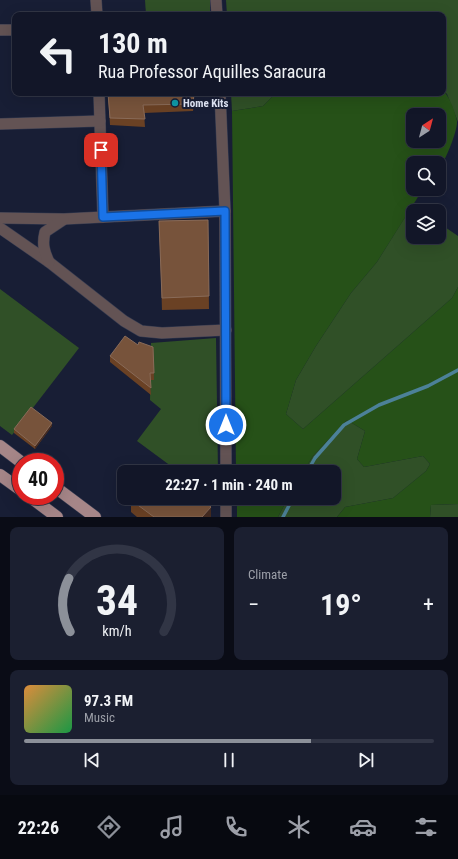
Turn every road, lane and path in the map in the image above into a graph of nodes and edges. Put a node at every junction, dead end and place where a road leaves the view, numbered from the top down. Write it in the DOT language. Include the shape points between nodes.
graph roads {
  1 [pos="96,0"];
  2 [pos="216,0"];
  3 [pos="97,12"];
  4 [pos="217,12"];
  5 [pos="0,30"];
  6 [pos="12,30"];
  7 [pos="99,96"];
  8 [pos="220,96"];
  9 [pos="100,121"];
  10 [pos="0,124"];
  11 [pos="225,211"];
  12 [pos="103,217"];
  13 [pos="0,218"];
  14 [pos="64,219"];
  15 [pos="0,228"];
  16 [pos="49,262"];
  17 [pos="226,330"];
  18 [pos="0,446"];
  19 [pos="12,455"];
  20 [pos="226,465"];
  21 [pos="0,475"];
  22 [pos="12,484"];
  23 [pos="64,494"];
  24 [pos="41,505"];
  25 [pos="226,505"];
  26 [pos="57,517"];
  27 [pos="95,517"];
  28 [pos="226,517"];
  1 -- 3 [label="street"];
  2 -- 4 [label="street"];
  5 -- 6 [label="street"];
  7 -- 9 [label="street"];
  8 -- 11 [label="street"];
  9 -- 10 [label="street"];
  9 -- 12 [label="street"];
  11 -- 12 [label="street"];
  11 -- 17 [label="street"];
  12 -- 14 [label="street"];
  13 -- 14 [label="street"];
  14 -- 16 [label="street" via="45,232 42,242"];
  15 -- 16 [label="street"];
  16 -- 17 [label="street" via="140,331 162,333"];
  17 -- 20 [label="street"];
  18 -- 19 [label="main road"];
  21 -- 22 [label="main road"];
  23 -- 27 [label="main road"];
  24 -- 26 [label="main road"];
  25 -- 28 [label="street"];
}
